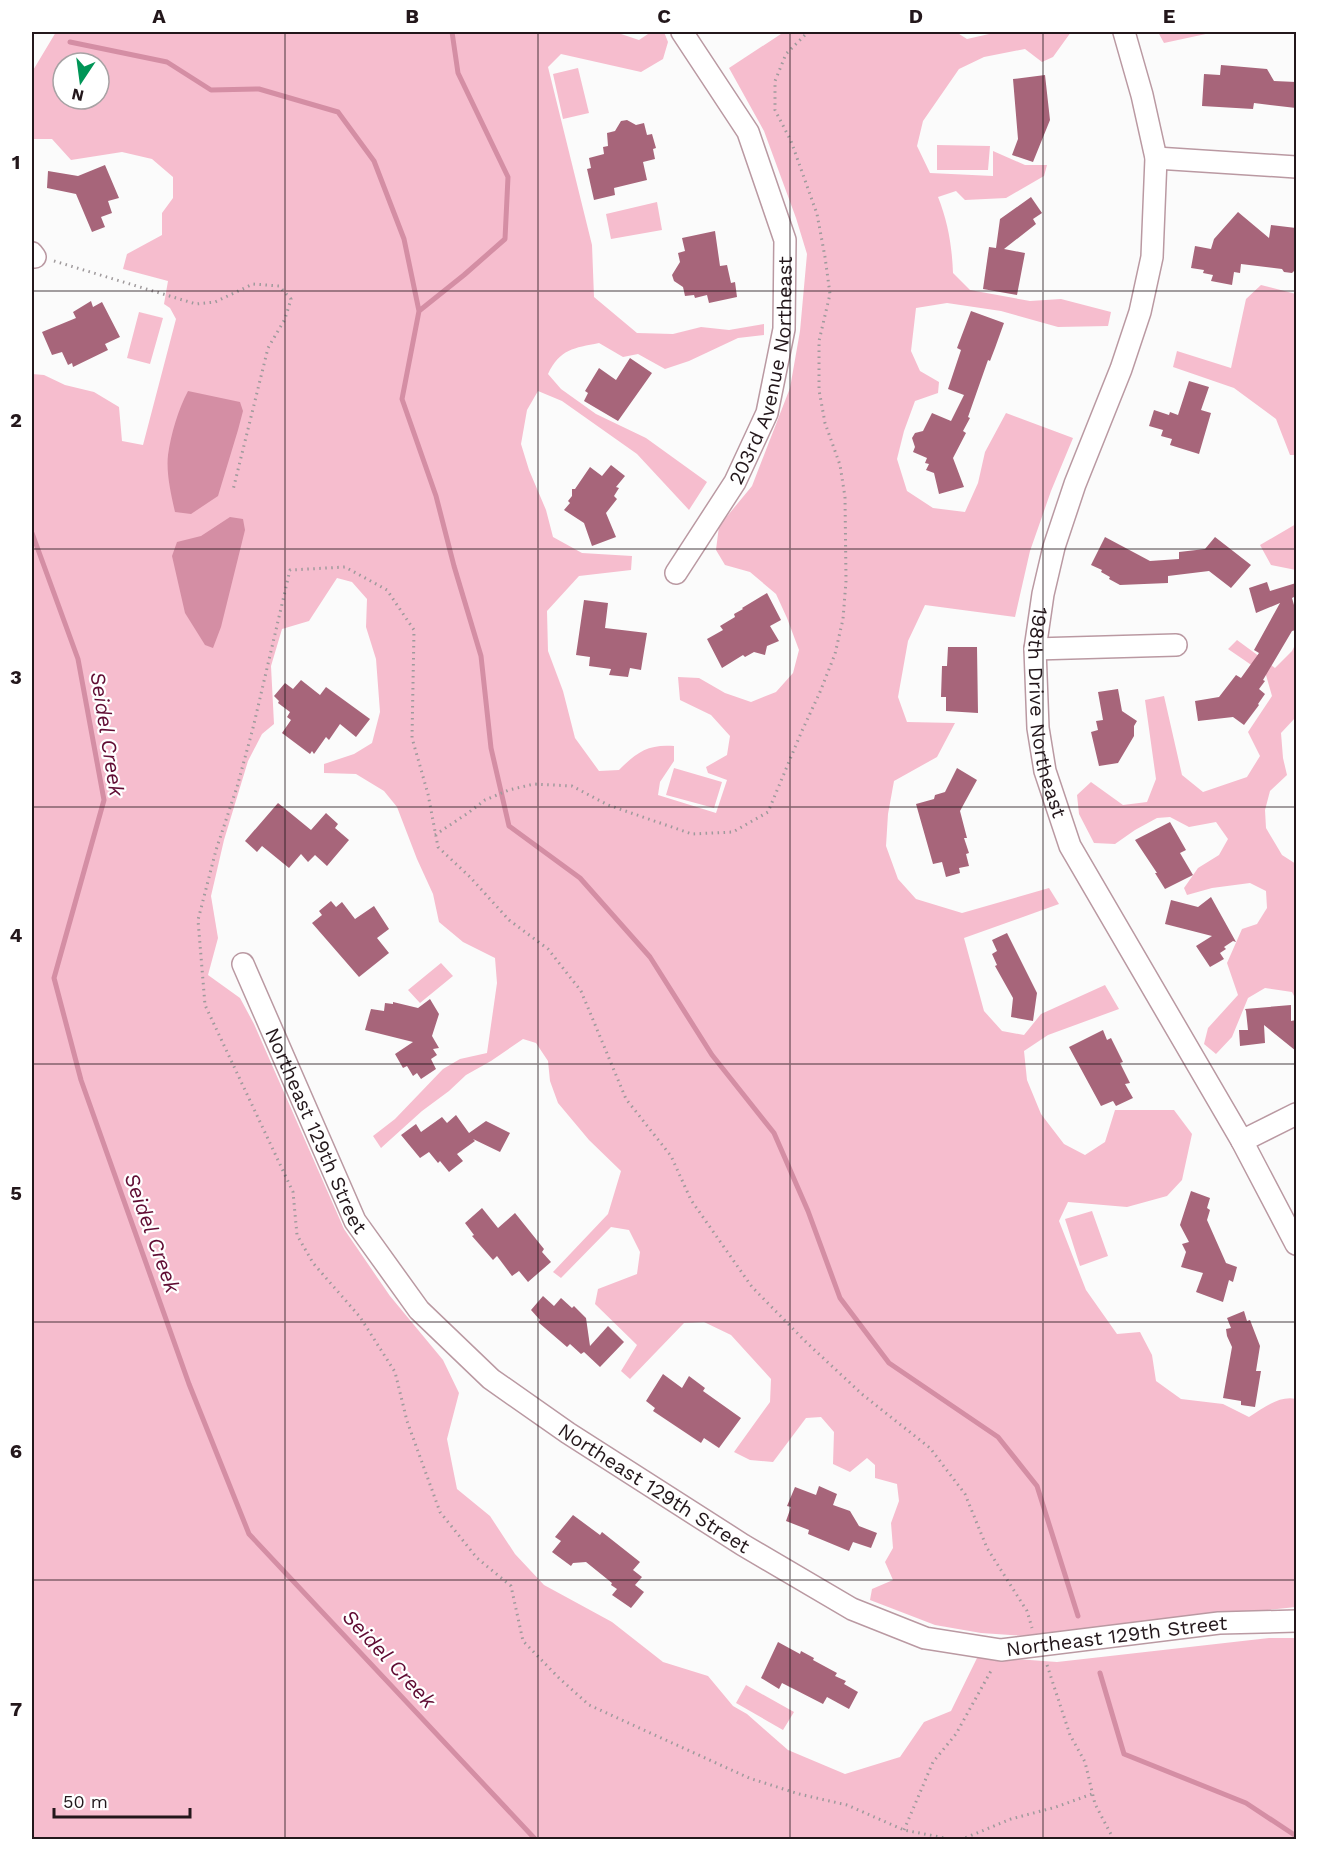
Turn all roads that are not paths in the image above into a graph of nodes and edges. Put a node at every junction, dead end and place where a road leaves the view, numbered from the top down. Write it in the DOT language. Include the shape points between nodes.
graph roads {
  1 [pos="682,32"];
  2 [pos="1124,32"];
  3 [pos="1156,158"];
  4 [pos="1296,167"];
  5 [pos="676,573"];
  6 [pos="1176,645"];
  7 [pos="1035,648"];
  8 [pos="243,964"];
  9 [pos="1296,1114"];
  10 [pos="1242,1141"];
  11 [pos="1296,1244"];
  12 [pos="1296,1621"];
  1 -- 5 [label="street, 203rd Avenue Northeast" via="748,132 785,240 784,329 766,413 735,482"];
  2 -- 3 [label="street, 198th Drive Northeast"];
  3 -- 4 [label="street"];
  3 -- 7 [label="street, 198th Drive Northeast" via="1152,256 1140,312 1054,547"];
  6 -- 7 [label="street"];
  7 -- 10 [label="street, 198th Drive Northeast" via="1038,728 1046,771 1070,846"];
  8 -- 12 [label="street, Northeast 129th Street" via="356,1221 419,1310 491,1379 743,1545 852,1609 925,1638 1001,1650 1218,1623"];
  9 -- 10 [label="street"];
  10 -- 11 [label="street, 198th Drive Northeast"];
}
